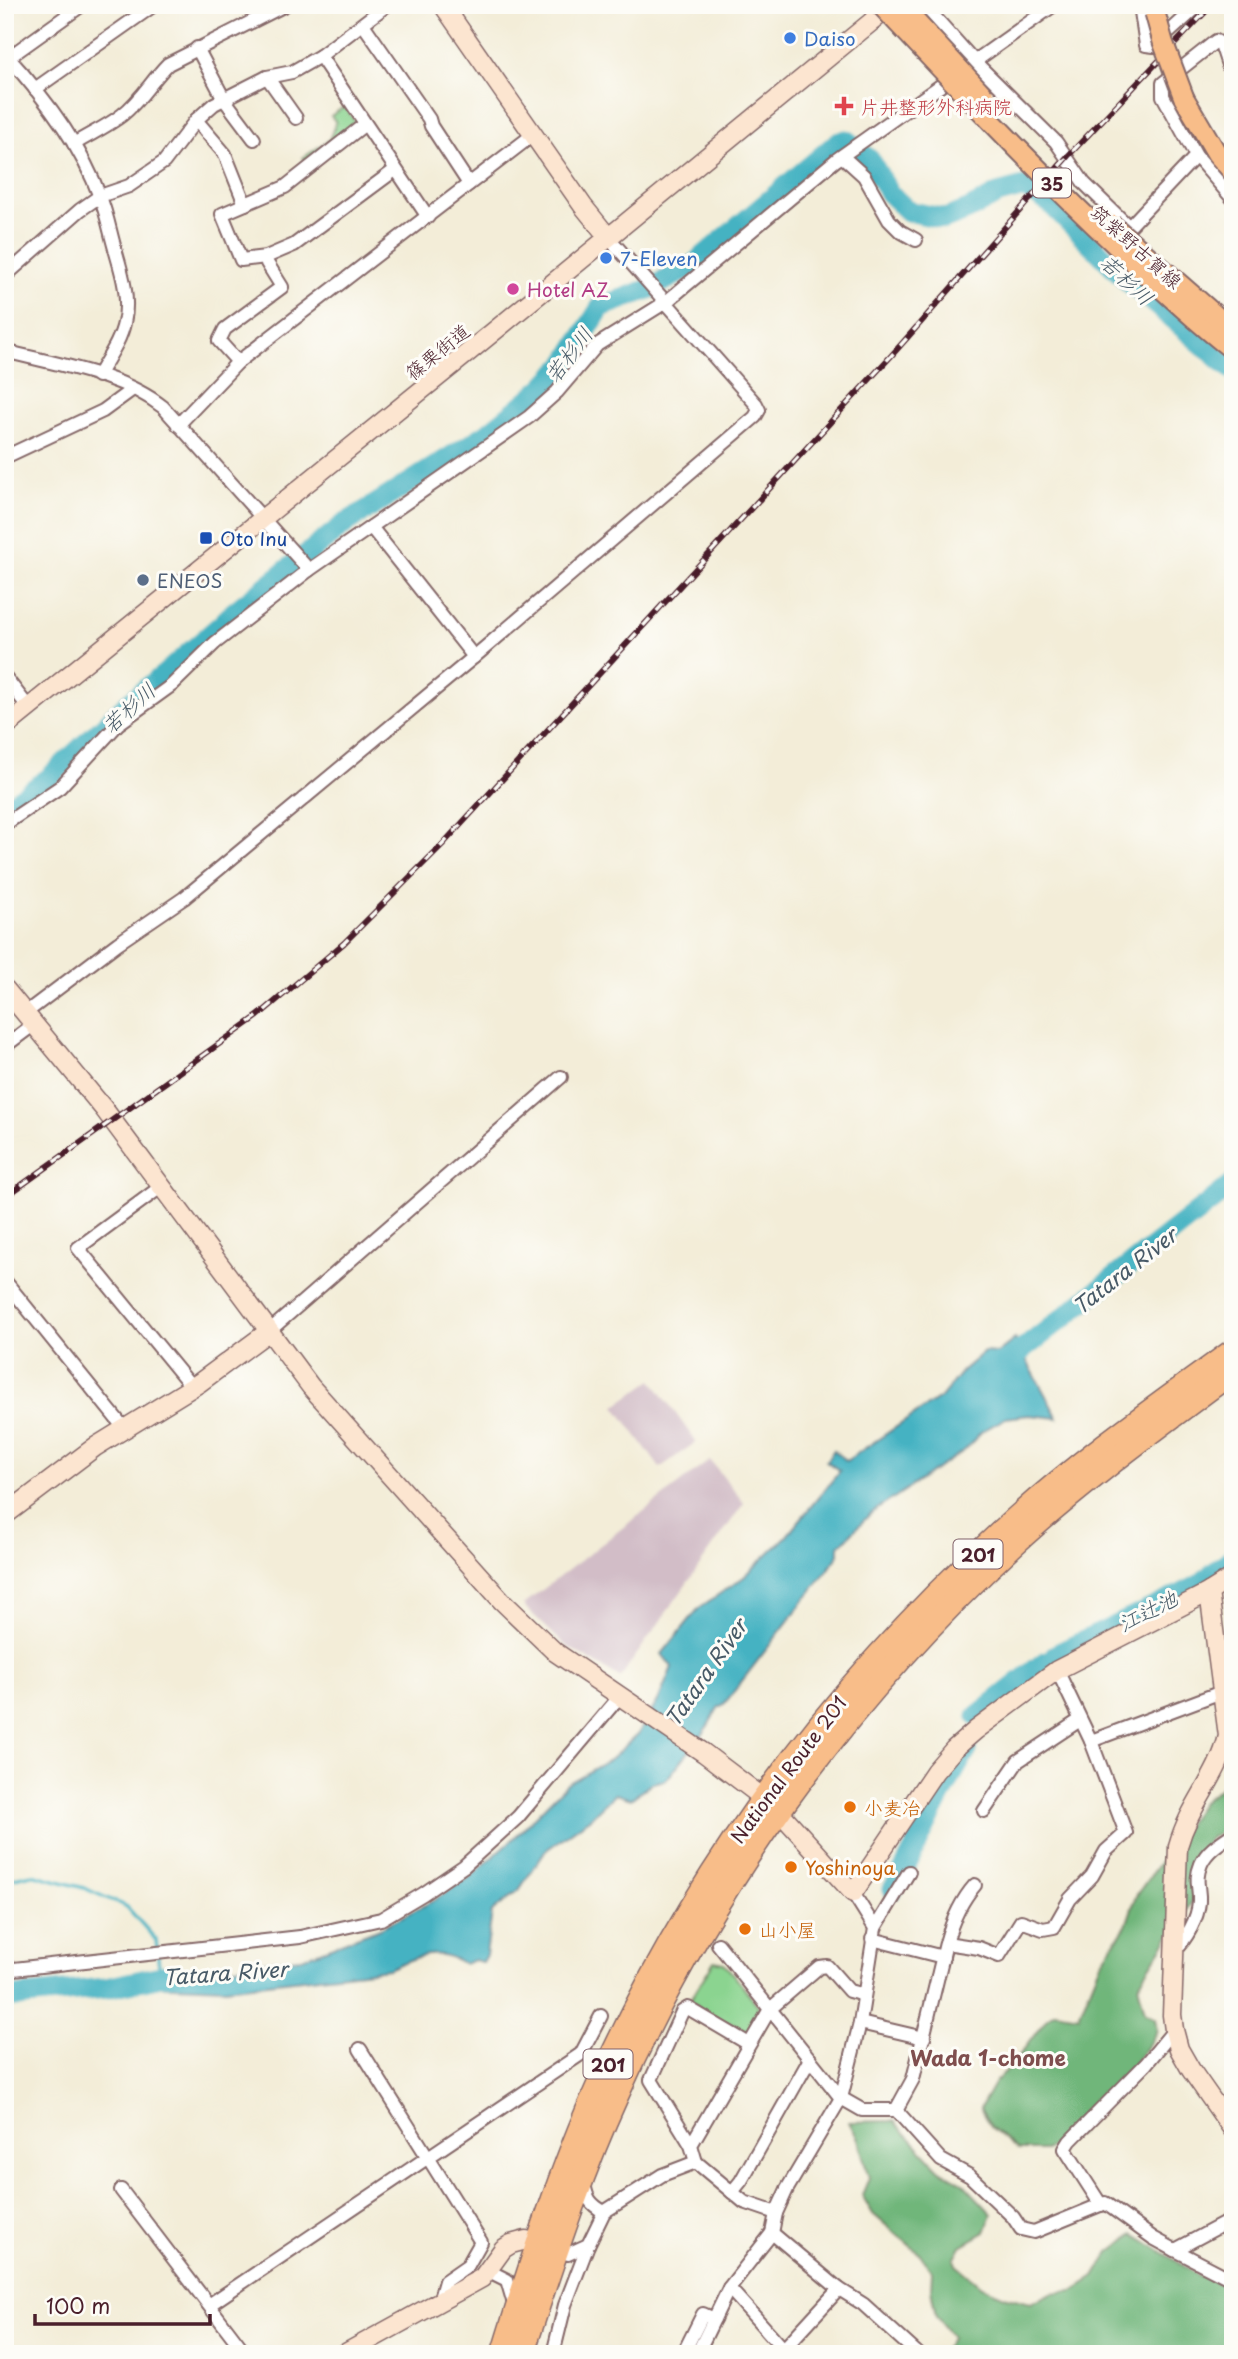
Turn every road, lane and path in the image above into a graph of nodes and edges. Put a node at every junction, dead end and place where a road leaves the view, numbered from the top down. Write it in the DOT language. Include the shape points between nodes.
graph roads {
  1 [pos="82,5"];
  2 [pos="154,5"];
  3 [pos="256,5"];
  4 [pos="285,5"];
  5 [pos="387,5"];
  6 [pos="443,5"];
  7 [pos="881,5"];
  8 [pos="892,5"];
  9 [pos="900,5"];
  10 [pos="924,5"];
  11 [pos="1054,5"];
  12 [pos="1199,5"];
  13 [pos="1150,8"];
  14 [pos="264,17"];
  15 [pos="363,24"];
  16 [pos="197,48"];
  17 [pos="320,56"];
  18 [pos="6,57"];
  19 [pos="974,61"];
  20 [pos="267,76"];
  21 [pos="1233,80"];
  22 [pos="35,89"];
  23 [pos="224,99"];
  24 [pos="296,118"];
  25 [pos="196,120"];
  26 [pos="365,124"];
  27 [pos="534,134"];
  28 [pos="254,139"];
  29 [pos="74,144"];
  30 [pos="842,156"];
  31 [pos="1196,156"];
  32 [pos="395,170"];
  33 [pos="1233,172"];
  34 [pos="470,184"];
  35 [pos="100,196"];
  36 [pos="1233,199"];
  37 [pos="245,204"];
  38 [pos="428,216"];
  39 [pos="608,237"];
  40 [pos="916,240"];
  41 [pos="265,257"];
  42 [pos="5,276"];
  43 [pos="666,302"];
  44 [pos="1233,331"];
  45 [pos="1233,349"];
  46 [pos="5,351"];
  47 [pos="238,362"];
  48 [pos="98,376"];
  49 [pos="133,389"];
  50 [pos="178,425"];
  51 [pos="5,457"];
  52 [pos="262,519"];
  53 [pos="371,527"];
  54 [pos="309,570"];
  55 [pos="474,657"];
  56 [pos="5,677"];
  57 [pos="29,708"];
  58 [pos="5,727"];
  59 [pos="5,824"];
  60 [pos="5,989"];
  61 [pos="28,1019"];
  62 [pos="5,1046"];
  63 [pos="561,1077"];
  64 [pos="162,1186"];
  65 [pos="5,1281"];
  66 [pos="268,1332"];
  67 [pos="1233,1351"];
  68 [pos="1233,1371"];
  69 [pos="192,1387"];
  70 [pos="124,1428"];
  71 [pos="5,1515"];
  72 [pos="1233,1577"];
  73 [pos="1209,1592"];
  74 [pos="1057,1670"];
  75 [pos="1224,1690"];
  76 [pos="624,1699"];
  77 [pos="1080,1720"];
  78 [pos="1091,1741"];
  79 [pos="770,1804"];
  80 [pos="984,1811"];
  81 [pos="1233,1834"];
  82 [pos="909,1872"];
  83 [pos="975,1885"];
  84 [pos="853,1894"];
  85 [pos="873,1934"];
  86 [pos="718,1944"];
  87 [pos="945,1950"];
  88 [pos="1175,1950"];
  89 [pos="5,1970"];
  90 [pos="864,1995"];
  91 [pos="769,2008"];
  92 [pos="601,2016"];
  93 [pos="860,2023"];
  94 [pos="1174,2030"];
  95 [pos="924,2038"];
  96 [pos="749,2044"];
  97 [pos="360,2049"];
  98 [pos="810,2059"];
  99 [pos="841,2098"];
  100 [pos="896,2110"];
  101 [pos="1233,2130"];
  102 [pos="691,2145"];
  103 [pos="428,2157"];
  104 [pos="696,2162"];
  105 [pos="584,2175"];
  106 [pos="121,2190"];
  107 [pos="732,2192"];
  108 [pos="1101,2205"];
  109 [pos="604,2212"];
  110 [pos="776,2213"];
  111 [pos="1233,2219"];
  112 [pos="772,2232"];
  113 [pos="547,2245"];
  114 [pos="588,2245"];
  115 [pos="1175,2250"];
  116 [pos="489,2271"];
  117 [pos="1233,2280"];
  118 [pos="729,2288"];
  119 [pos="839,2289"];
  120 [pos="439,2302"];
  121 [pos="209,2305"];
  122 [pos="516,2311"];
  123 [pos="714,2319"];
  124 [pos="782,2353"];
  125 [pos="246,2354"];
  126 [pos="344,2354"];
  127 [pos="503,2354"];
  128 [pos="522,2354"];
  129 [pos="553,2354"];
  130 [pos="682,2354"];
  131 [pos="697,2354"];
  132 [pos="918,2354"];
  1 -- 18 [label="street"];
  2 -- 22 [label="street"];
  3 -- 14 [label="street"];
  4 -- 14 [label="street"];
  5 -- 15 [label="street"];
  6 -- 27 [label="street"];
  7 -- 45 [label="main road, 筑紫野古賀線 / 35, bridge" via="1093,224"];
  8 -- 39 [label="street, 篠栗街道"];
  9 -- 44 [label="main road, 筑紫野古賀線 / 35, bridge" via="1103,217"];
  10 -- 19 [label="street"];
  11 -- 19 [label="street"];
  12 -- 13 [label="street" via="1154,46 1146,45"];
  13 -- 33 [label="main road, bridge" via="1184,98"];
  14 -- 16 [label="street"];
  15 -- 17 [label="street"];
  15 -- 34 [label="street"];
  16 -- 23 [label="street"];
  16 -- 29 [label="street" via="169,64 121,116"];
  17 -- 20 [label="street" via="292,72"];
  17 -- 26 [label="street"];
  18 -- 22 [label="street"];
  19 -- 30 [label="street"];
  19 -- 31 [label="street" via="1056,142 1084,183 1129,227"];
  20 -- 23 [label="street"];
  20 -- 24 [label="street"];
  21 -- 31 [label="street" via="1216,41 1163,83 1163,96"];
  22 -- 29 [label="street"];
  23 -- 25 [label="street"];
  23 -- 28 [label="street"];
  25 -- 35 [label="street" via="164,162 130,186"];
  25 -- 37 [label="street" via="225,154"];
  26 -- 32 [label="street"];
  26 -- 37 [label="street" via="285,187"];
  27 -- 34 [label="street"];
  27 -- 39 [label="street"];
  29 -- 35 [label="street"];
  30 -- 40 [label="street" via="864,176 888,220"];
  30 -- 43 [label="street"];
  31 -- 36 [label="street"];
  32 -- 38 [label="street"];
  32 -- 41 [label="street" via="294,245"];
  34 -- 38 [label="street"];
  35 -- 42 [label="street"];
  35 -- 48 [label="street" via="126,300 121,335"];
  37 -- 41 [label="street" via="222,214 241,260"];
  38 -- 47 [label="street"];
  39 -- 43 [label="street"];
  39 -- 52 [label="street, 篠栗街道"];
  41 -- 47 [label="street" via="282,287 225,329 219,341"];
  43 -- 53 [label="street" via="597,345 529,416"];
  43 -- 55 [label="street" via="759,410"];
  46 -- 48 [label="street"];
  47 -- 50 [label="street"];
  48 -- 49 [label="street"];
  49 -- 50 [label="street" via="163,407"];
  49 -- 51 [label="street" via="103,411"];
  50 -- 52 [label="street"];
  52 -- 54 [label="street"];
  52 -- 57 [label="street, 篠栗街道"];
  53 -- 54 [label="street"];
  53 -- 55 [label="street"];
  54 -- 59 [label="street" via="215,643 172,685 118,724 61,787"];
  55 -- 61 [label="street" via="184,898 118,943"];
  56 -- 57 [label="street"];
  57 -- 58 [label="street, 篠栗街道"];
  60 -- 61 [label="street"];
  61 -- 62 [label="street"];
  61 -- 64 [label="street"];
  63 -- 66 [label="street"];
  64 -- 66 [label="street"];
  64 -- 69 [label="street" via="78,1248"];
  65 -- 70 [label="street"];
  66 -- 69 [label="street"];
  66 -- 76 [label="street" via="328,1406 530,1629 555,1652"];
  67 -- 79 [label="highway, National Route 201 / 201" via="1071,1472 1003,1530 845,1692"];
  68 -- 79 [label="highway, National Route 201 / 201" via="1080,1488 1005,1553 898,1662"];
  69 -- 70 [label="street"];
  70 -- 71 [label="street"];
  72 -- 73 [label="street"];
  73 -- 74 [label="street"];
  73 -- 75 [label="street"];
  74 -- 77 [label="street"];
  74 -- 84 [label="street" via="954,1749"];
  75 -- 78 [label="street"];
  75 -- 88 [label="street" via="1228,1736 1224,1755 1198,1797 1178,1846"];
  76 -- 79 [label="street"];
  76 -- 89 [label="street" via="518,1817 464,1866 381,1919 300,1937"];
  77 -- 78 [label="street"];
  77 -- 80 [label="street" via="1018,1761"];
  78 -- 87 [label="street" via="1126,1833 1069,1899 1054,1927 1021,1920 999,1956 979,1948"];
  79 -- 84 [label="street"];
  79 -- 105 [label="highway, National Route 201 / 201" via="660,2006 616,2095"];
  79 -- 113 [label="highway, National Route 201 / 201" via="664,1953 623,2032 598,2086"];
  81 -- 88 [label="street" via="1215,1846 1201,1865 1196,1885 1199,1904 1186,1939"];
  82 -- 85 [label="street"];
  83 -- 87 [label="street" via="952,1922"];
  84 -- 85 [label="street"];
  85 -- 87 [label="street"];
  85 -- 90 [label="street"];
  86 -- 91 [label="street"];
  87 -- 95 [label="street"];
  88 -- 94 [label="street"];
  90 -- 91 [label="street" via="849,1991 827,1966 819,1967"];
  90 -- 93 [label="street"];
  91 -- 96 [label="street"];
  91 -- 98 [label="street"];
  92 -- 103 [label="street" via="580,2054"];
  93 -- 95 [label="street"];
  93 -- 99 [label="street"];
  94 -- 101 [label="street" via="1191,2070"];
  94 -- 108 [label="street" via="1065,2148"];
  95 -- 100 [label="street" via="913,2079"];
  96 -- 102 [label="street"];
  96 -- 102 [label="street" via="688,2008 682,2012 651,2080"];
  97 -- 103 [label="street"];
  98 -- 99 [label="street"];
  98 -- 107 [label="street"];
  99 -- 100 [label="street" via="862,2110"];
  99 -- 110 [label="street"];
  100 -- 108 [label="street" via="942,2160 970,2176 1021,2229 1034,2232"];
  102 -- 104 [label="street"];
  103 -- 120 [label="street" via="481,2242 468,2265 445,2281"];
  103 -- 121 [label="street"];
  104 -- 107 [label="street"];
  104 -- 109 [label="street" via="662,2175"];
  105 -- 109 [label="street" via="586,2197"];
  105 -- 113 [label="highway, National Route 201 / 201"];
  106 -- 121 [label="street"];
  107 -- 110 [label="street" via="744,2202"];
  108 -- 115 [label="street" via="1105,2203"];
  109 -- 114 [label="street"];
  110 -- 112 [label="street"];
  111 -- 115 [label="street"];
  112 -- 118 [label="street"];
  112 -- 119 [label="street"];
  113 -- 114 [label="street" via="568,2254"];
  113 -- 116 [label="street" via="526,2240 511,2244"];
  113 -- 122 [label="highway, National Route 201 / 201"];
  113 -- 128 [label="highway, National Route 201 / 201"];
  114 -- 129 [label="street" via="565,2305"];
  115 -- 117 [label="street"];
  116 -- 120 [label="street"];
  116 -- 122 [label="street" via="507,2280"];
  118 -- 123 [label="street"];
  118 -- 124 [label="street" via="780,2345"];
  119 -- 124 [label="street"];
  119 -- 132 [label="street" via="863,2304"];
  120 -- 126 [label="street"];
  121 -- 125 [label="street"];
  122 -- 127 [label="highway, National Route 201 / 201"];
  123 -- 130 [label="street" via="703,2314"];
  123 -- 131 [label="street"];
}
